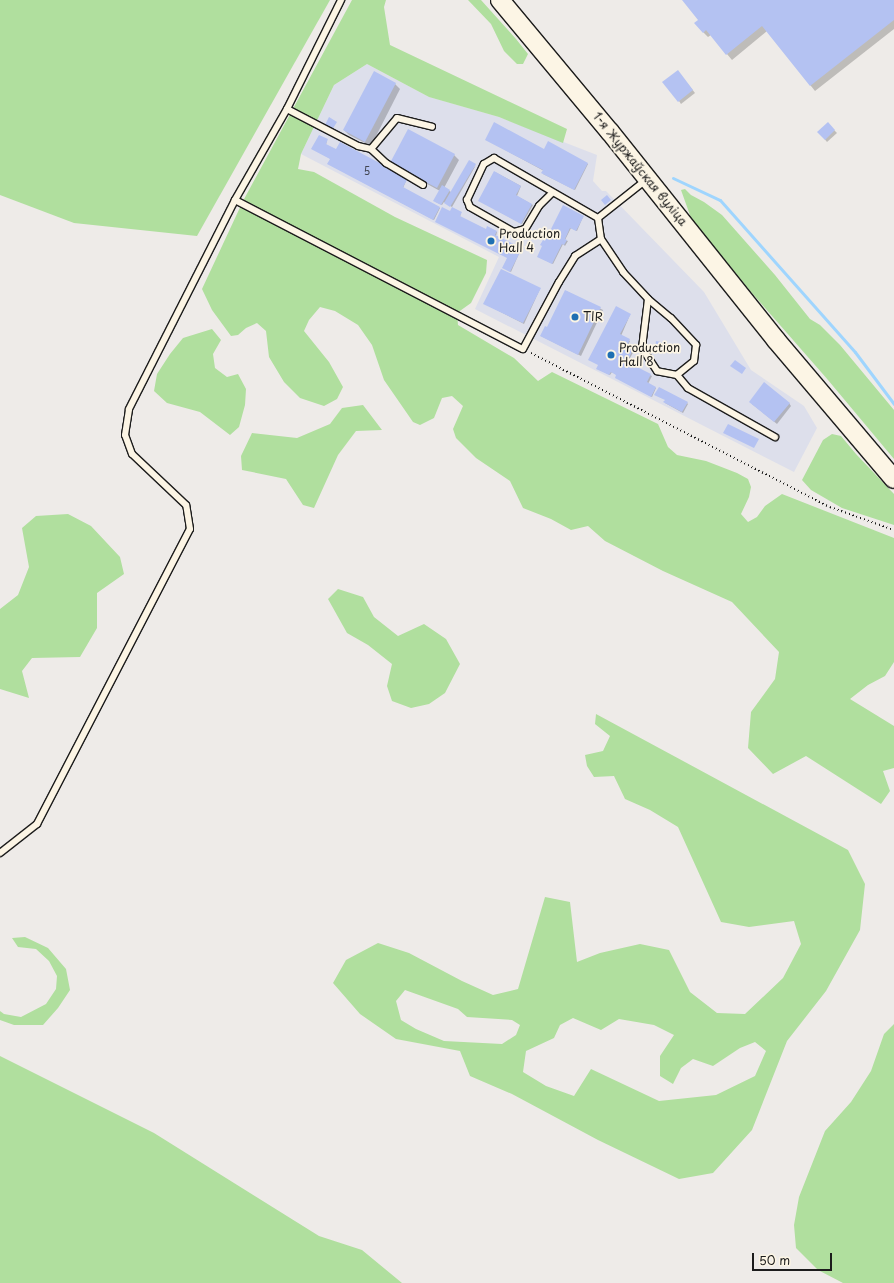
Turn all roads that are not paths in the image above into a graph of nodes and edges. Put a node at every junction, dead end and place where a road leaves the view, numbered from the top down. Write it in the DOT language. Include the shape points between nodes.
graph roads {
  1 [pos="341,0"];
  2 [pos="500,0"];
  3 [pos="286,109"];
  4 [pos="432,127"];
  5 [pos="371,148"];
  6 [pos="647,179"];
  7 [pos="423,185"];
  8 [pos="552,193"];
  9 [pos="235,200"];
  10 [pos="598,218"];
  11 [pos="602,239"];
  12 [pos="648,299"];
  13 [pos="677,375"];
  14 [pos="775,437"];
  15 [pos="894,479"];
  16 [pos="0,853"];
  1 -- 3 [label="lane"];
  2 -- 6 [label="street, 1-я Журжаўская вуліца"];
  3 -- 5 [label="lane" via="358,146"];
  3 -- 9 [label="lane"];
  4 -- 5 [label="lane" via="398,118"];
  5 -- 7 [label="lane" via="386,163"];
  6 -- 10 [label="lane"];
  6 -- 15 [label="street, 1-я Журжаўская вуліца" via="776,340"];
  8 -- 8 [label="lane" via="494,158 484,164 467,200 470,208 514,232 525,229 539,206"];
  8 -- 10 [label="lane"];
  9 -- 11 [label="lane" via="523,349 575,256"];
  9 -- 16 [label="lane" via="129,409 125,435 132,454 186,505 190,529 37,824"];
  10 -- 11 [label="lane"];
  11 -- 12 [label="lane" via="622,272"];
  12 -- 13 [label="lane" via="642,348 657,371"];
  12 -- 13 [label="lane" via="671,318 696,345 694,361"];
  13 -- 14 [label="lane" via="688,388"];
}
